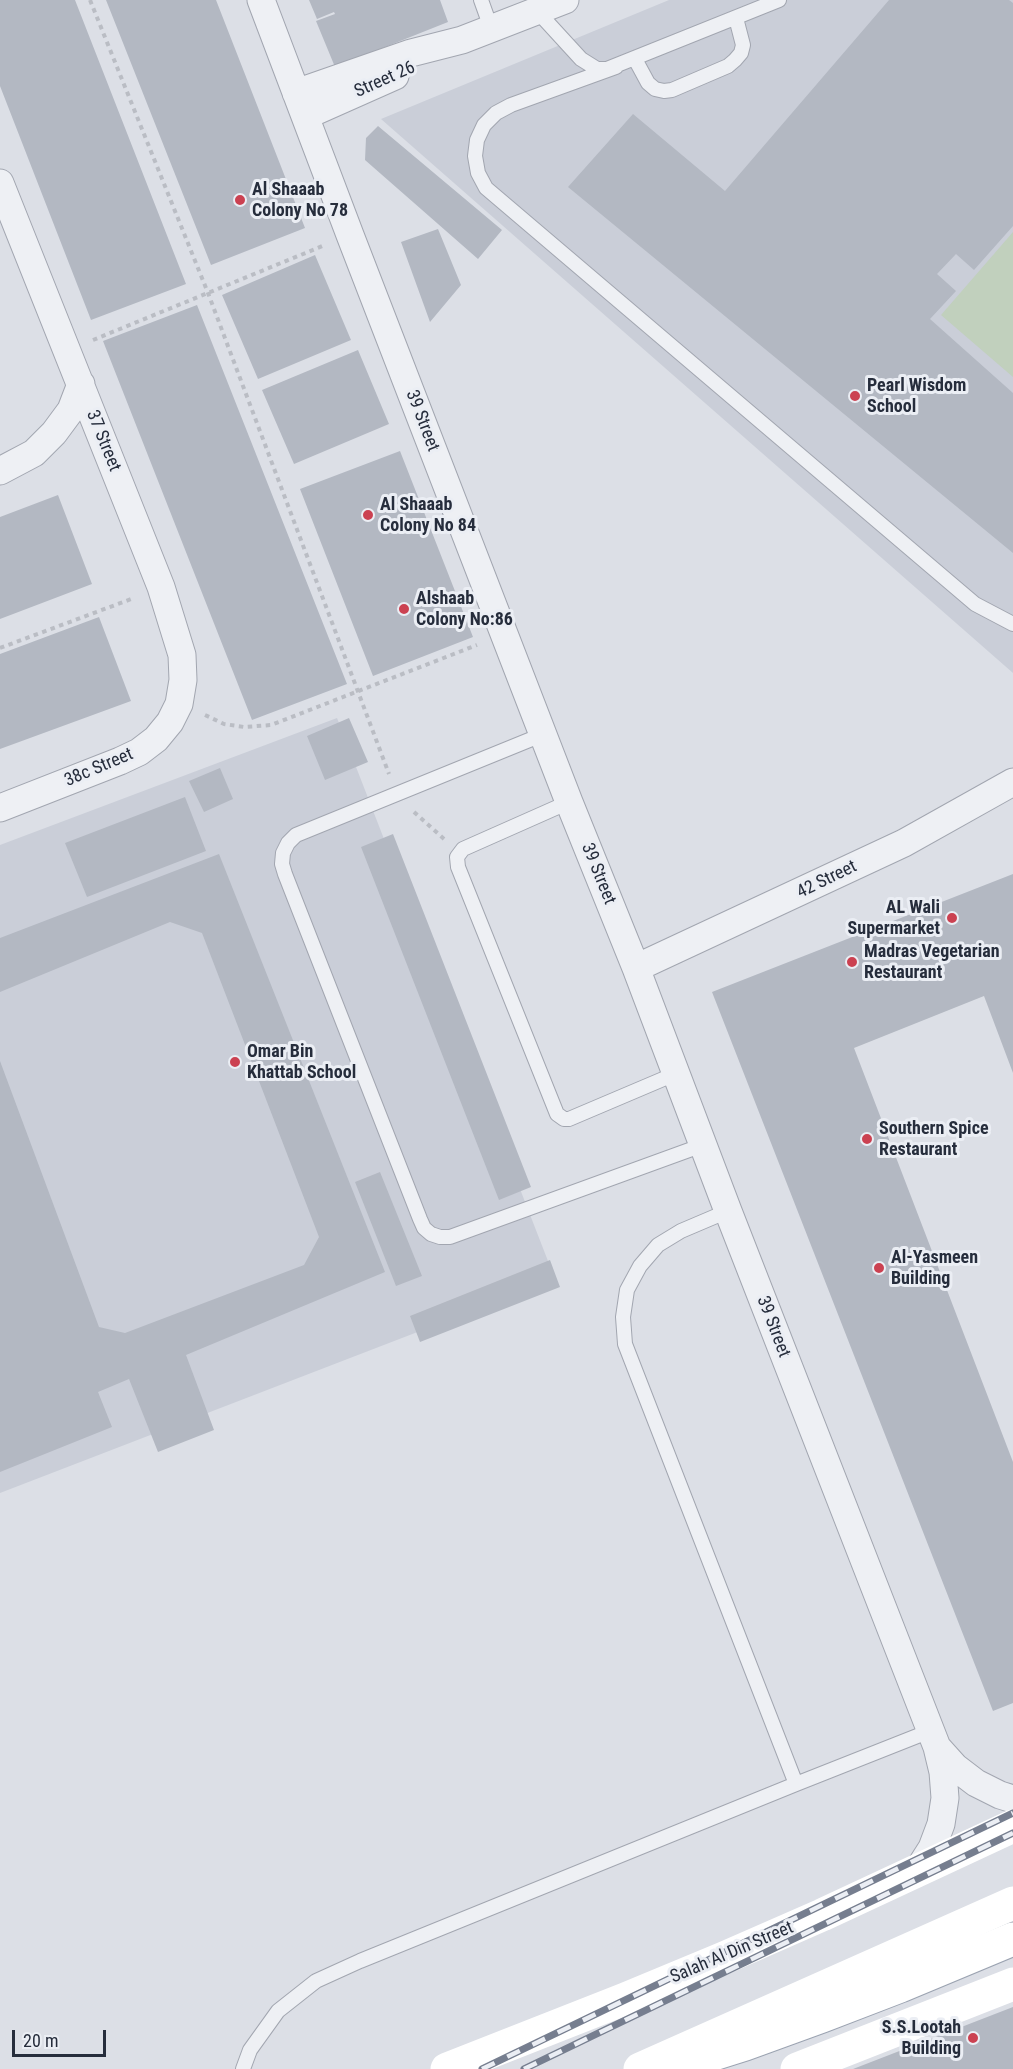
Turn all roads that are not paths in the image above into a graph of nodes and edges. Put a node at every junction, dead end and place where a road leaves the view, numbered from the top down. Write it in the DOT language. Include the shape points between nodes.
graph roads {
  1 [pos="261,0"];
  2 [pos="481,0"];
  3 [pos="565,0"];
  4 [pos="779,0"];
  5 [pos="765,3"];
  6 [pos="537,11"];
  7 [pos="736,18"];
  8 [pos="491,28"];
  9 [pos="635,59"];
  10 [pos="616,67"];
  11 [pos="301,104"];
  12 [pos="0,183"];
  13 [pos="81,384"];
  14 [pos="0,471"];
  15 [pos="1013,624"];
  16 [pos="179,704"];
  17 [pos="544,734"];
  18 [pos="1013,782"];
  19 [pos="569,802"];
  20 [pos="0,808"];
  21 [pos="636,968"];
  22 [pos="675,1074"];
  23 [pos="703,1145"];
  24 [pos="728,1211"];
  25 [pos="934,1739"];
  26 [pos="796,1784"];
  27 [pos="1013,1799"];
  28 [pos="1013,1826"];
  29 [pos="918,1870"];
  30 [pos="1013,1903"];
  31 [pos="1013,1940"];
  32 [pos="1013,1984"];
  33 [pos="243,2069"];
  34 [pos="447,2069"];
  35 [pos="640,2069"];
  36 [pos="666,2069"];
  37 [pos="797,2069"];
  1 -- 11 [label="street, 39 Street"];
  2 -- 8 [label="lane"];
  3 -- 6 [label="street, Street 26"];
  4 -- 5 [label="lane"];
  5 -- 7 [label="lane"];
  6 -- 8 [label="street, Street 26"];
  6 -- 10 [label="lane" via="589,65 597,69"];
  7 -- 9 [label="lane"];
  7 -- 9 [label="lane" via="742,45 735,60 672,90 664,91 648,83"];
  8 -- 11 [label="street, Street 26" via="411,53"];
  9 -- 10 [label="lane"];
  10 -- 15 [label="lane" via="496,113 477,140 478,173 486,188 975,604"];
  11 -- 17 [label="street, 39 Street"];
  12 -- 13 [label="street, 37 Street"];
  13 -- 14 [label="street" via="54,433 34,453"];
  13 -- 16 [label="street, 37 Street" via="161,588 182,655"];
  16 -- 20 [label="street, 38c Street" via="170,722 139,752"];
  17 -- 19 [label="street, 39 Street"];
  17 -- 23 [label="lane" via="296,835 283,853 282,864 424,1228 431,1234 450,1238"];
  18 -- 21 [label="street, 42 Street" via="903,843"];
  19 -- 21 [label="street, 39 Street"];
  19 -- 22 [label="lane" via="463,849 458,867 557,1114 569,1119"];
  21 -- 22 [label="street, 39 Street"];
  22 -- 23 [label="street, 39 Street"];
  23 -- 24 [label="street, 39 Street"];
  24 -- 25 [label="street, 39 Street"];
  24 -- 26 [label="lane" via="658,1245 640,1266 627,1290 625,1344"];
  25 -- 26 [label="lane"];
  25 -- 27 [label="street, 39 Street" via="955,1767 976,1783"];
  25 -- 29 [label="street, 39 Street" via="943,1772 944,1807 932,1848"];
  26 -- 33 [label="lane" via="316,1981 278,2011 250,2050"];
  28 -- 29 [label="main road, Salah Al Din Street"];
  29 -- 34 [label="main road, Salah Al Din Street" via="647,1990"];
  30 -- 35 [label="main road"];
  31 -- 36 [label="main road" via="833,2012"];
  32 -- 37 [label="main road"];
}
